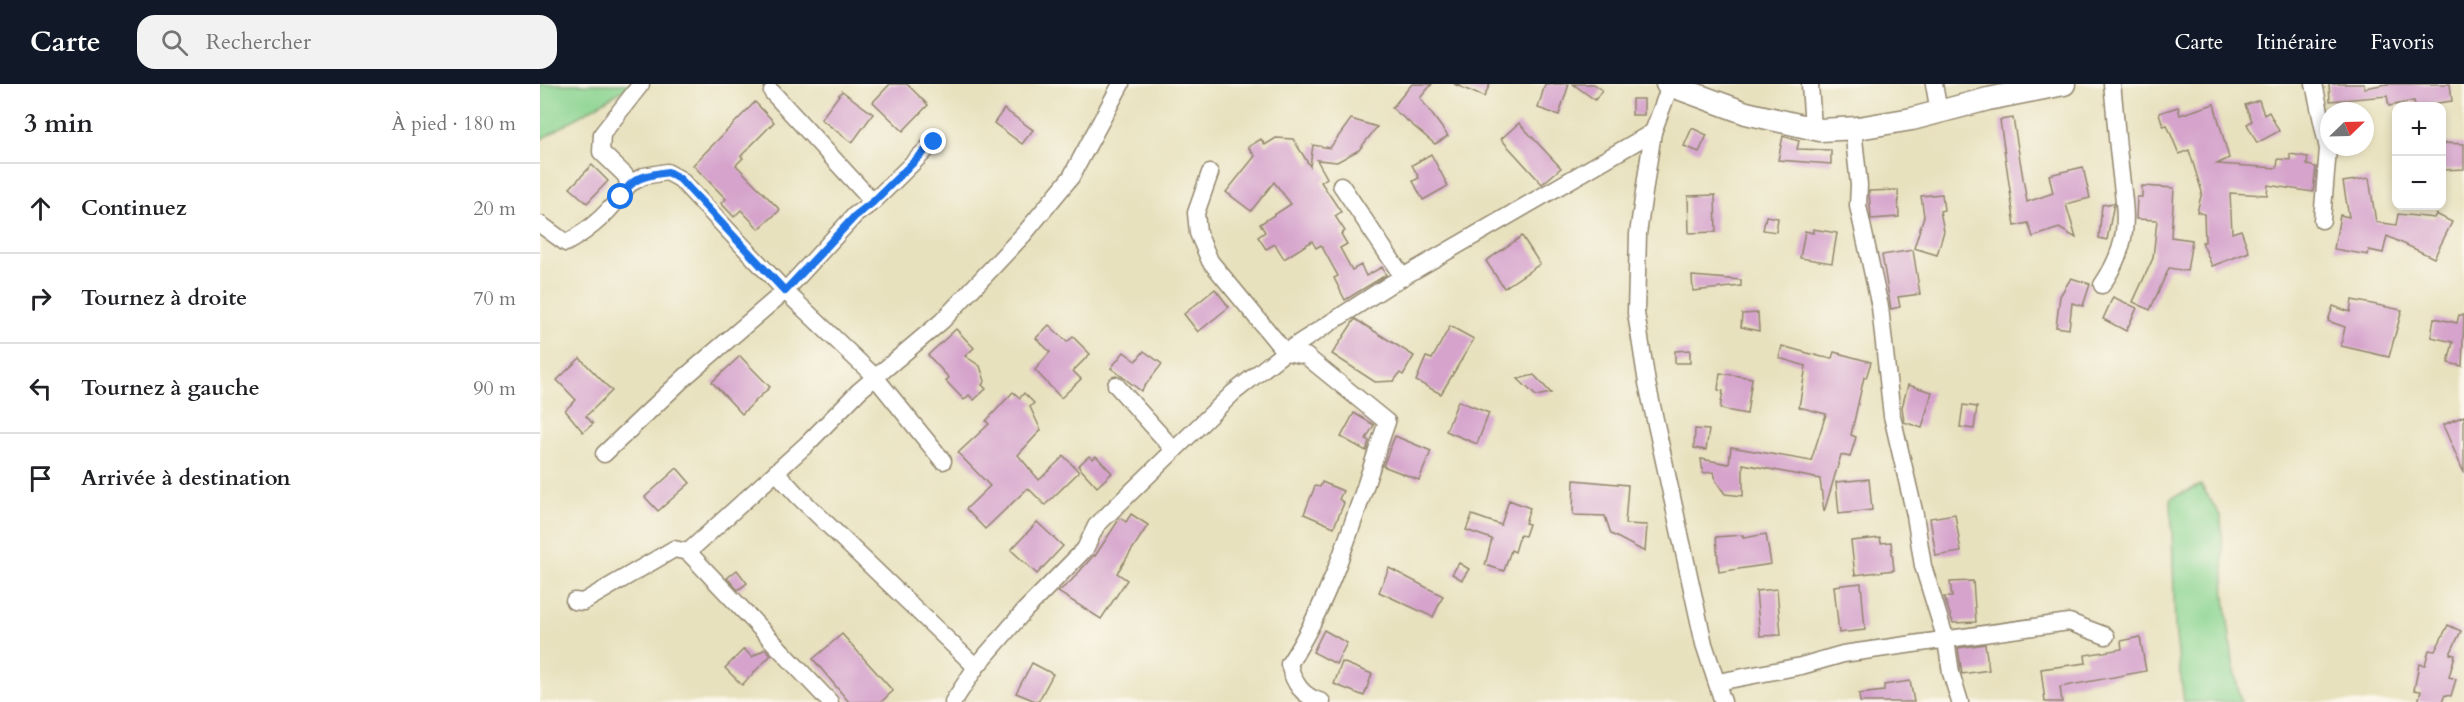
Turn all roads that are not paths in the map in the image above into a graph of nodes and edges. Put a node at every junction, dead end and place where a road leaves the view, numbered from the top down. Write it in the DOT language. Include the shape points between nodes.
graph roads {
  1 [pos="641,84"];
  2 [pos="1121,84"];
  3 [pos="1810,84"];
  4 [pos="1934,84"];
  5 [pos="2112,84"];
  6 [pos="2314,84"];
  7 [pos="1668,85"];
  8 [pos="2053,85"];
  9 [pos="772,93"];
  10 [pos="1939,112"];
  11 [pos="1813,128"];
  12 [pos="1853,129"];
  13 [pos="1653,132"];
  14 [pos="934,142"];
  15 [pos="1210,173"];
  16 [pos="628,184"];
  17 [pos="1341,185"];
  18 [pos="873,202"];
  19 [pos="2322,220"];
  20 [pos="540,224"];
  21 [pos="1403,277"];
  22 [pos="2102,285"];
  23 [pos="785,291"];
  24 [pos="1285,352"];
  25 [pos="875,377"];
  26 [pos="1116,385"];
  27 [pos="1174,450"];
  28 [pos="604,454"];
  29 [pos="943,461"];
  30 [pos="776,472"];
  31 [pos="688,552"];
  32 [pos="574,601"];
  33 [pos="2106,636"];
  34 [pos="1946,640"];
  35 [pos="976,667"];
  36 [pos="1718,682"];
  37 [pos="830,702"];
  38 [pos="953,702"];
  39 [pos="1322,702"];
  40 [pos="1723,702"];
  41 [pos="1960,702"];
  1 -- 16 [label="street" via="602,134 601,152 625,175"];
  2 -- 25 [label="street" via="1071,177 1024,234 942,321"];
  3 -- 11 [label="street"];
  4 -- 10 [label="street"];
  5 -- 22 [label="street" via="2126,202 2125,232 2117,260"];
  6 -- 19 [label="street" via="2328,148"];
  7 -- 11 [label="street" via="1746,113"];
  7 -- 13 [label="street"];
  8 -- 10 [label="street"];
  9 -- 18 [label="street"];
  10 -- 12 [label="street"];
  11 -- 12 [label="street"];
  12 -- 34 [label="street" via="1858,206 1880,307 1892,416 1923,566"];
  13 -- 21 [label="street"];
  13 -- 36 [label="street" via="1638,234 1636,313 1647,383 1704,644"];
  14 -- 18 [label="street"];
  15 -- 24 [label="street" via="1196,213 1197,232 1210,261"];
  16 -- 20 [label="street" via="606,213 566,243"];
  16 -- 23 [label="street" via="644,176 668,172 680,179"];
  17 -- 21 [label="street"];
  18 -- 23 [label="street"];
  21 -- 24 [label="street"];
  23 -- 25 [label="street"];
  23 -- 28 [label="street" via="685,377"];
  24 -- 27 [label="street" via="1233,393"];
  24 -- 39 [label="street" via="1306,356 1387,422 1330,583 1289,664 1293,683 1311,699"];
  25 -- 29 [label="street"];
  25 -- 30 [label="street"];
  26 -- 27 [label="street"];
  27 -- 35 [label="street" via="1096,526 1085,549"];
  30 -- 31 [label="street"];
  30 -- 35 [label="street"];
  31 -- 32 [label="street" via="674,549 583,602"];
  31 -- 37 [label="street"];
  33 -- 34 [label="street" via="2069,622"];
  34 -- 36 [label="street" via="1843,654"];
  34 -- 41 [label="street"];
  35 -- 38 [label="street"];
  36 -- 40 [label="street"];
}
